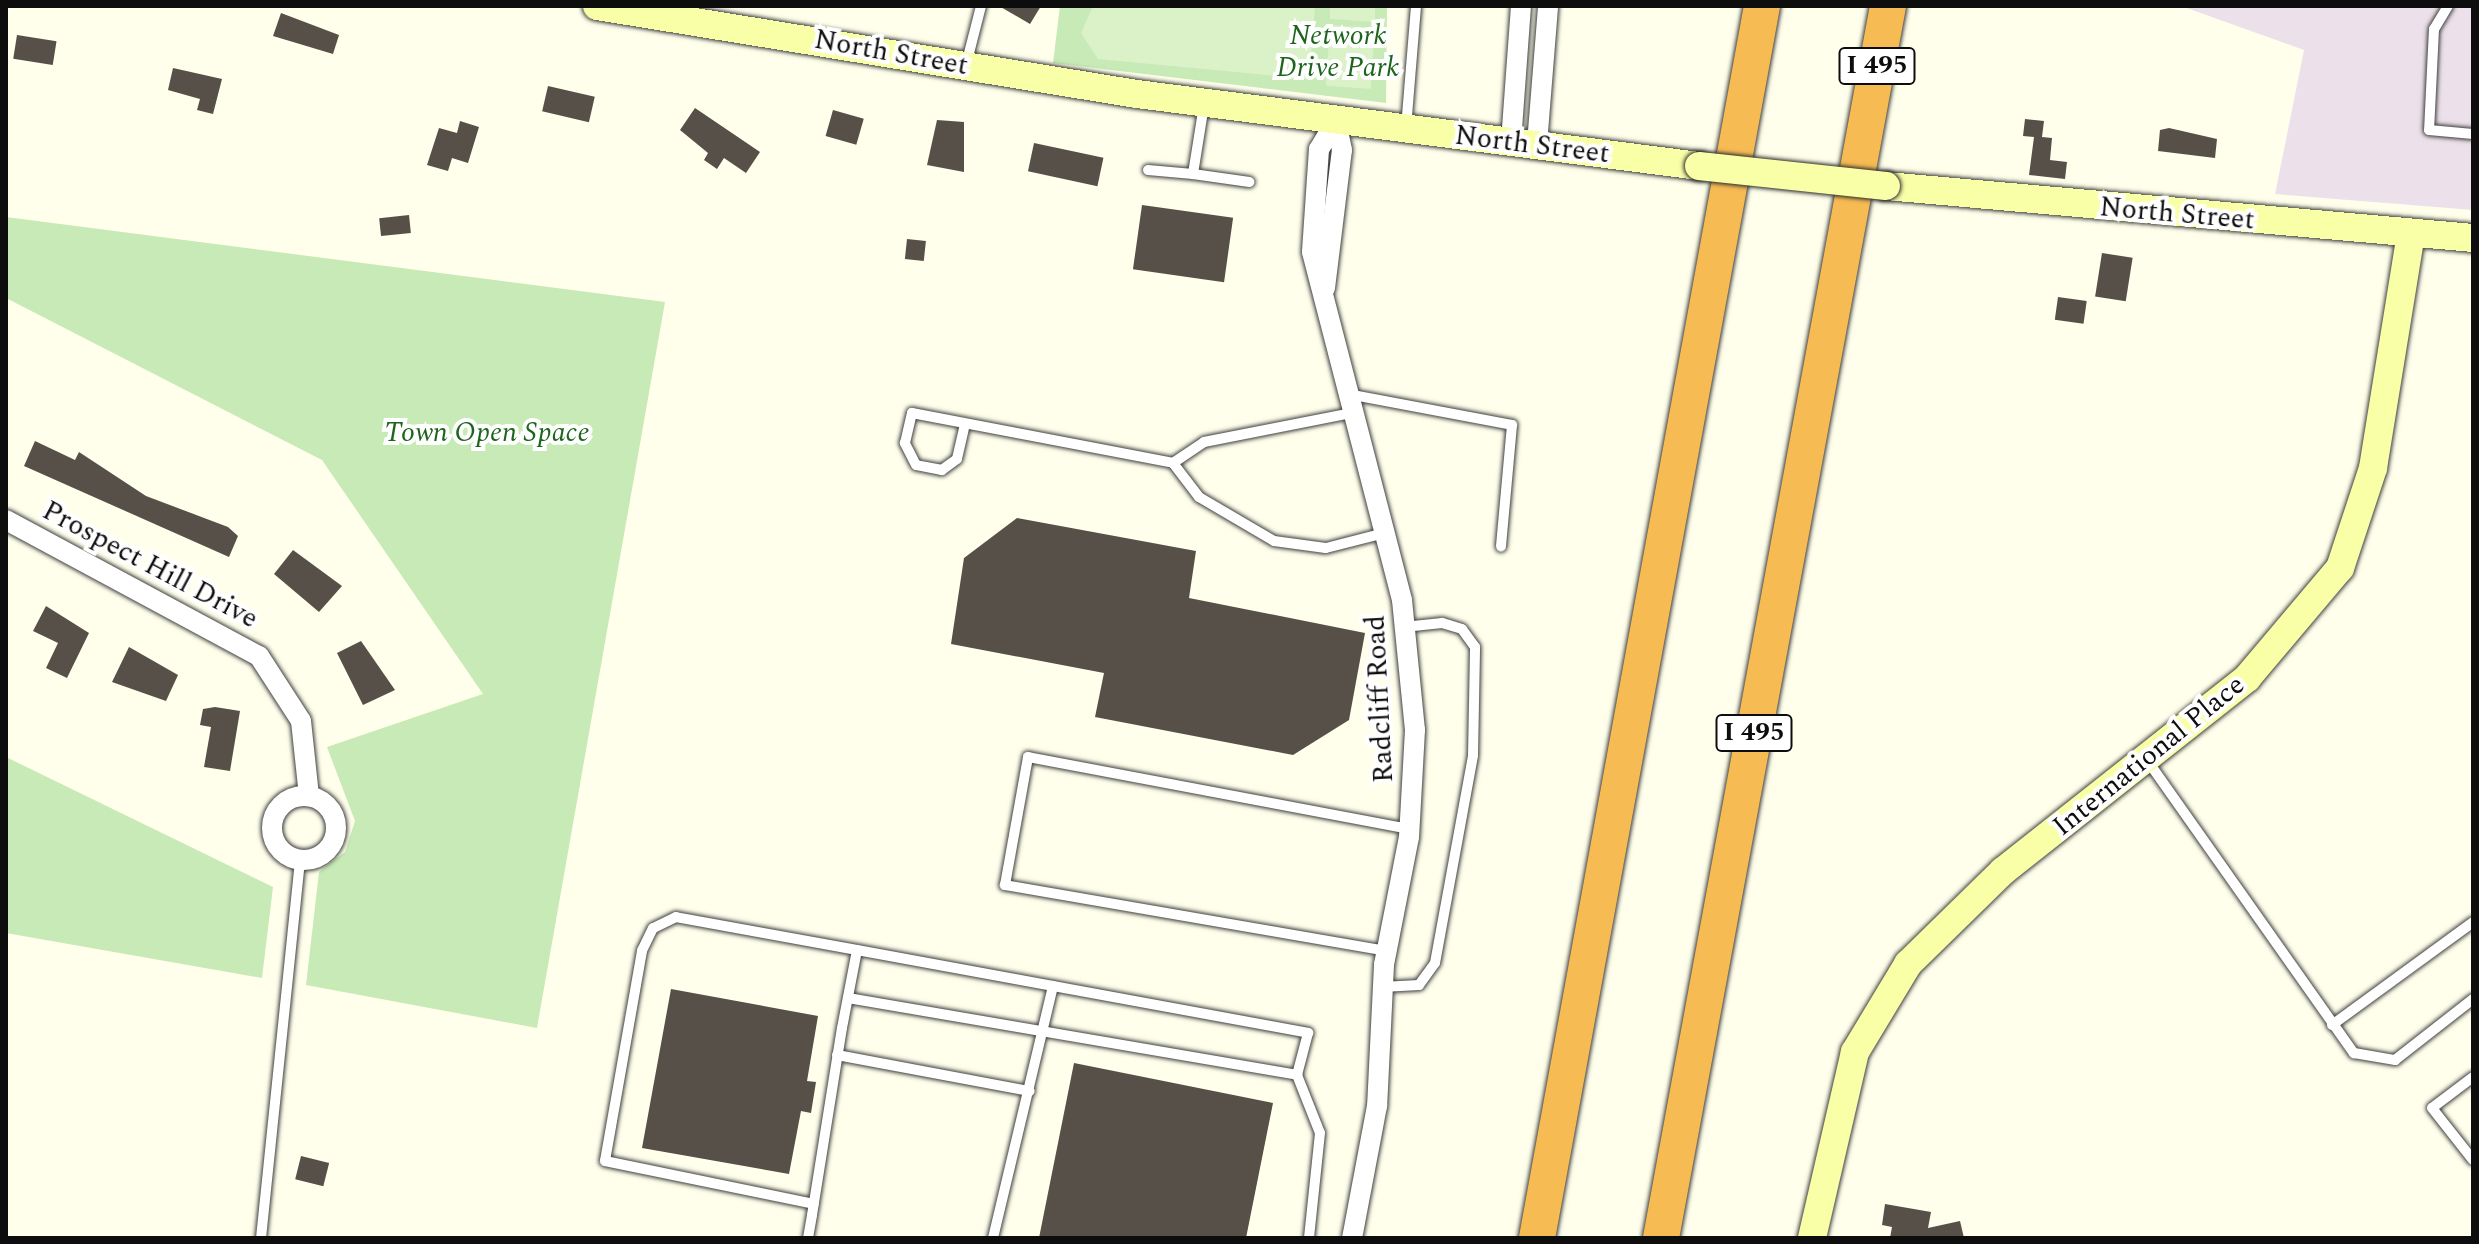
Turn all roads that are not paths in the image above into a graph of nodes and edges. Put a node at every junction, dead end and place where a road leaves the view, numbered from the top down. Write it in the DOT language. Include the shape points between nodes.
graph roads {
  1 [pos="597,6"];
  2 [pos="981,6"];
  3 [pos="1416,6"];
  4 [pos="1521,6"];
  5 [pos="1548,6"];
  6 [pos="1762,6"];
  7 [pos="1888,6"];
  8 [pos="2448,6"];
  9 [pos="966,66"];
  10 [pos="1204,103"];
  11 [pos="1336,121"];
  12 [pos="1406,130"];
  13 [pos="2473,134"];
  14 [pos="1524,143"];
  15 [pos="1148,170"];
  16 [pos="1193,174"];
  17 [pos="1249,182"];
  18 [pos="2411,233"];
  19 [pos="2473,238"];
  20 [pos="1349,403"];
  21 [pos="965,424"];
  22 [pos="1173,463"];
  23 [pos="6,520"];
  24 [pos="1385,533"];
  25 [pos="1501,547"];
  26 [pos="1406,627"];
  27 [pos="2147,760"];
  28 [pos="309,796"];
  29 [pos="1410,829"];
  30 [pos="300,860"];
  31 [pos="2473,922"];
  32 [pos="1594,923"];
  33 [pos="857,950"];
  34 [pos="1387,951"];
  35 [pos="1053,986"];
  36 [pos="1382,987"];
  37 [pos="848,998"];
  38 [pos="2473,999"];
  39 [pos="2332,1025"];
  40 [pos="1045,1032"];
  41 [pos="837,1055"];
  42 [pos="1297,1075"];
  43 [pos="2473,1077"];
  44 [pos="1030,1091"];
  45 [pos="2473,1160"];
  46 [pos="814,1204"];
  47 [pos="261,1238"];
  48 [pos="808,1238"];
  49 [pos="993,1238"];
  50 [pos="1309,1238"];
  51 [pos="1352,1238"];
  52 [pos="1515,1238"];
  53 [pos="1537,1238"];
  54 [pos="1661,1238"];
  55 [pos="1812,1238"];
  1 -- 9 [label="main road, North Street"];
  2 -- 9 [label="lane"];
  3 -- 12 [label="lane"];
  4 -- 14 [label="street"];
  5 -- 14 [label="street"];
  6 -- 32 [label="highway"];
  7 -- 54 [label="highway, I 495"];
  8 -- 13 [label="lane" via="2432,45 2429,130"];
  9 -- 10 [label="main road, North Street"];
  10 -- 11 [label="main road, North Street"];
  10 -- 16 [label="lane"];
  11 -- 12 [label="main road, North Street"];
  11 -- 20 [label="street, Radcliff Road" via="1342,150 1325,288"];
  12 -- 14 [label="main road, North Street"];
  14 -- 18 [label="main road, North Street, bridge" via="1886,186"];
  15 -- 16 [label="lane"];
  16 -- 17 [label="lane"];
  18 -- 19 [label="main road, North Street"];
  18 -- 27 [label="main road, International Place" via="2354,542 2287,639"];
  20 -- 22 [label="lane" via="1204,442"];
  20 -- 24 [label="street, Radcliff Road"];
  20 -- 25 [label="lane" via="1512,425"];
  21 -- 21 [label="lane" via="912,413 905,443 916,465 942,470 957,459"];
  21 -- 22 [label="lane"];
  22 -- 24 [label="lane" via="1199,497 1274,541 1326,548"];
  23 -- 28 [label="street, Prospect Hill Drive" via="259,656 301,721"];
  24 -- 26 [label="street, Radcliff Road"];
  26 -- 29 [label="street, Radcliff Road" via="1415,730"];
  26 -- 36 [label="lane" via="1442,623 1462,629 1475,647 1473,755 1435,963 1419,985"];
  27 -- 39 [label="lane"];
  27 -- 55 [label="main road, International Place" via="2003,871 1901,973 1855,1052"];
  28 -- 30 [label="street" via="333,812 337,832 328,851"];
  28 -- 30 [label="street" via="287,801 273,818 274,841"];
  29 -- 34 [label="street, Radcliff Road"];
  29 -- 34 [label="lane" via="1028,757 1005,885"];
  30 -- 47 [label="lane"];
  31 -- 39 [label="lane"];
  32 -- 52 [label="highway"];
  32 -- 53 [label="highway"];
  33 -- 35 [label="lane"];
  33 -- 37 [label="lane"];
  33 -- 46 [label="lane" via="676,917 653,928 642,951 605,1161"];
  34 -- 36 [label="street, Radcliff Road"];
  35 -- 40 [label="lane"];
  35 -- 42 [label="lane" via="1308,1033"];
  36 -- 51 [label="street, Radcliff Road" via="1377,1106"];
  37 -- 40 [label="lane"];
  37 -- 41 [label="lane"];
  38 -- 39 [label="lane" via="2395,1060 2354,1053"];
  40 -- 42 [label="lane"];
  40 -- 44 [label="lane"];
  41 -- 44 [label="lane"];
  41 -- 46 [label="lane"];
  42 -- 50 [label="lane" via="1320,1133"];
  43 -- 45 [label="lane" via="2432,1108"];
  44 -- 49 [label="lane"];
  46 -- 48 [label="lane"];
}
